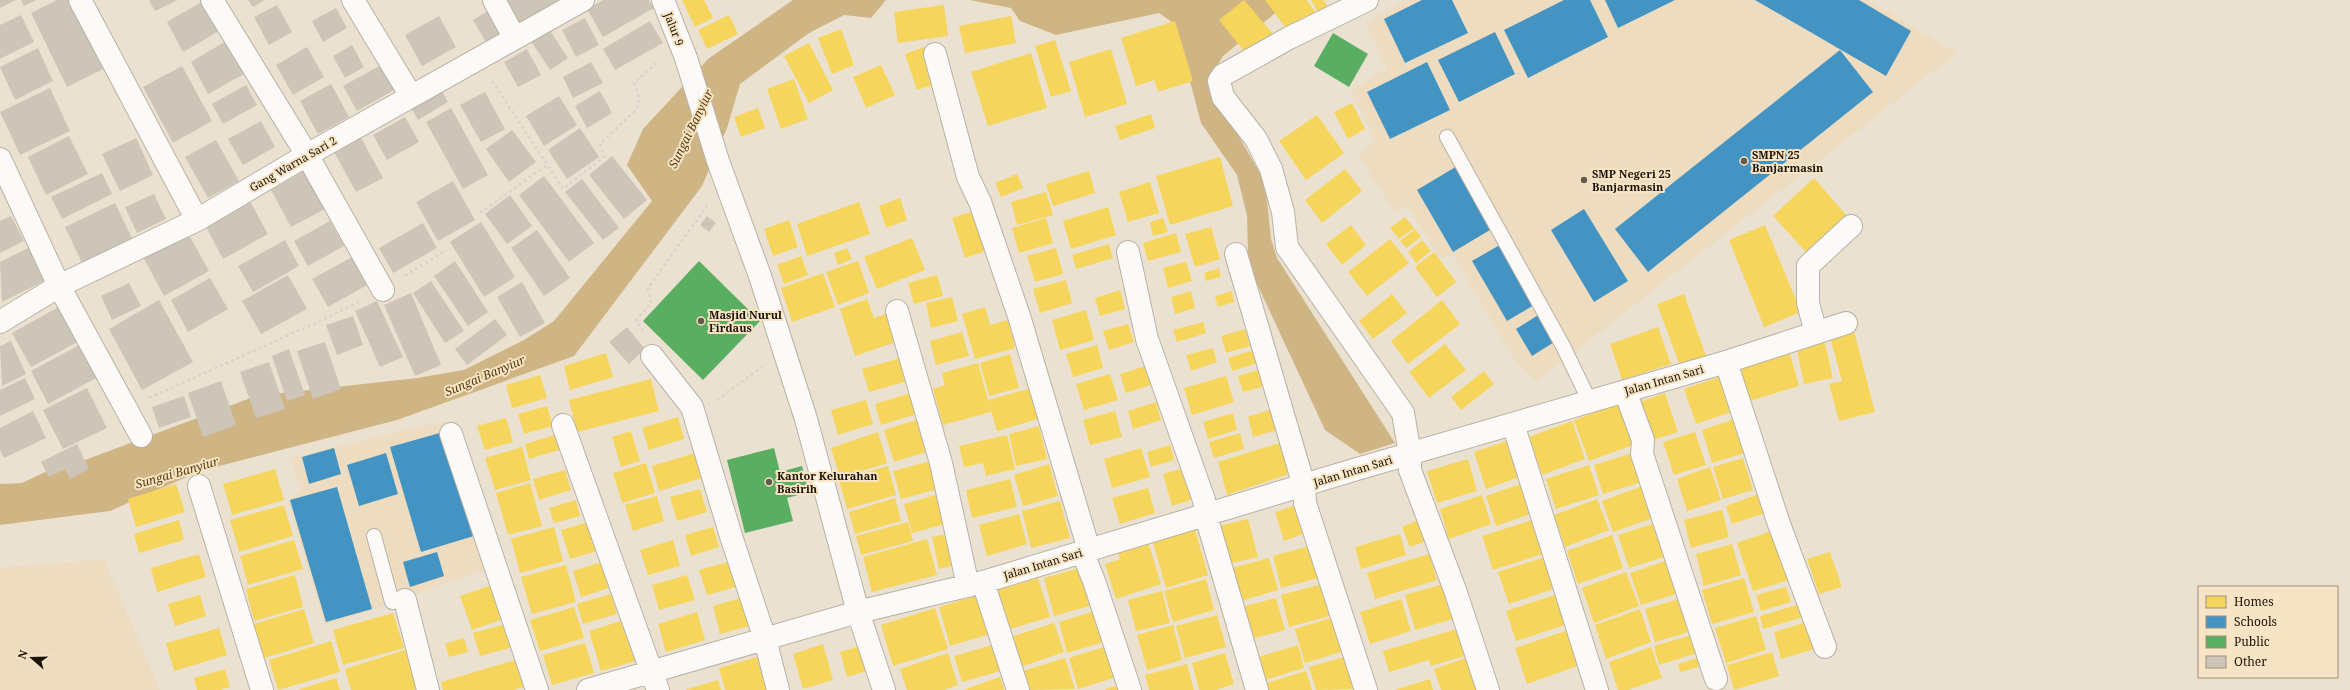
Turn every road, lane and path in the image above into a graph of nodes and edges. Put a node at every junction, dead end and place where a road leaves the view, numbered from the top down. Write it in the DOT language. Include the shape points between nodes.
graph roads {
  1 [pos="80,0"];
  2 [pos="212,0"];
  3 [pos="353,0"];
  4 [pos="494,0"];
  5 [pos="583,0"];
  6 [pos="663,0"];
  7 [pos="1367,0"];
  8 [pos="514,37"];
  9 [pos="683,51"];
  10 [pos="935,54"];
  11 [pos="478,58"];
  12 [pos="411,96"];
  13 [pos="1447,137"];
  14 [pos="307,155"];
  15 [pos="0,160"];
  16 [pos="547,165"];
  17 [pos="721,171"];
  18 [pos="480,212"];
  19 [pos="197,220"];
  20 [pos="1851,226"];
  21 [pos="446,250"];
  22 [pos="1128,252"];
  23 [pos="1236,254"];
  24 [pos="59,286"];
  25 [pos="383,290"];
  26 [pos="898,311"];
  27 [pos="0,322"];
  28 [pos="1846,323"];
  29 [pos="1816,333"];
  30 [pos="784,352"];
  31 [pos="652,356"];
  32 [pos="1726,362"];
  33 [pos="1625,391"];
  34 [pos="1590,402"];
  35 [pos="126,408"];
  36 [pos="694,416"];
  37 [pos="1513,424"];
  38 [pos="563,425"];
  39 [pos="451,434"];
  40 [pos="141,436"];
  41 [pos="1410,454"];
  42 [pos="199,486"];
  43 [pos="1304,486"];
  44 [pos="1206,516"];
  45 [pos="374,536"];
  46 [pos="1086,551"];
  47 [pos="976,584"];
  48 [pos="405,600"];
  49 [pos="858,612"];
  50 [pos="765,639"];
  51 [pos="1825,647"];
  52 [pos="1716,679"];
  53 [pos="655,681"];
  54 [pos="262,690"];
  55 [pos="428,690"];
  56 [pos="537,690"];
  57 [pos="588,690"];
  58 [pos="778,690"];
  59 [pos="884,690"];
  60 [pos="1018,690"];
  61 [pos="1130,690"];
  62 [pos="1257,690"];
  63 [pos="1366,690"];
  64 [pos="1488,690"];
  65 [pos="1597,690"];
  1 -- 19 [label="street"];
  2 -- 14 [label="street"];
  3 -- 12 [label="street"];
  4 -- 8 [label="street"];
  5 -- 8 [label="street, Gang Warna Sari 2"];
  6 -- 9 [label="street, Jalur 9"];
  7 -- 41 [label="street" via="1289,38 1223,75 1219,81 1223,97 1256,139 1271,169 1283,212 1287,246 1403,413"];
  8 -- 11 [label="street, Gang Warna Sari 2"];
  9 -- 16 [label="path" via="634,83 639,96 637,109 600,144 604,156 563,189"];
  9 -- 17 [label="street, Jalur 9"];
  10 -- 46 [label="street" via="968,177 980,202 1019,316"];
  11 -- 12 [label="street, Gang Warna Sari 2"];
  11 -- 16 [label="path"];
  12 -- 14 [label="street, Gang Warna Sari 2"];
  13 -- 34 [label="lane" via="1563,346"];
  14 -- 19 [label="street, Gang Warna Sari 2"];
  14 -- 25 [label="street"];
  15 -- 24 [label="street"];
  16 -- 18 [label="path"];
  17 -- 30 [label="street, Jalur 9" via="760,276"];
  17 -- 31 [label="path" via="648,288 651,303 636,321 654,349"];
  19 -- 24 [label="street, Gang Warna Sari 2"];
  20 -- 29 [label="street" via="1808,266 1808,303"];
  21 -- 25 [label="path"];
  22 -- 44 [label="street" via="1147,339 1204,500"];
  23 -- 43 [label="street"];
  24 -- 27 [label="street, Gang Warna Sari 2"];
  24 -- 35 [label="street"];
  25 -- 35 [label="path"];
  26 -- 47 [label="street"];
  28 -- 29 [label="street, Jalan Intan Sari"];
  29 -- 32 [label="street, Jalan Intan Sari"];
  30 -- 36 [label="path"];
  30 -- 49 [label="street, Jalur 9" via="806,419"];
  31 -- 36 [label="street" via="692,407"];
  32 -- 33 [label="street, Jalan Intan Sari"];
  32 -- 51 [label="street" via="1779,524"];
  33 -- 34 [label="street, Jalan Intan Sari"];
  33 -- 52 [label="street" via="1643,440 1642,454"];
  34 -- 37 [label="street, Jalan Intan Sari"];
  35 -- 40 [label="street"];
  36 -- 50 [label="street" via="730,536"];
  37 -- 41 [label="street, Jalan Intan Sari"];
  37 -- 65 [label="street"];
  38 -- 53 [label="street"];
  39 -- 56 [label="street"];
  41 -- 43 [label="street, Jalan Intan Sari"];
  41 -- 64 [label="street" via="1410,470"];
  42 -- 54 [label="street"];
  43 -- 44 [label="street, Jalan Intan Sari"];
  43 -- 63 [label="street" via="1305,503"];
  44 -- 46 [label="street, Jalan Intan Sari"];
  44 -- 62 [label="street"];
  45 -- 48 [label="lane" via="392,602"];
  46 -- 47 [label="street, Jalan Intan Sari"];
  46 -- 61 [label="street"];
  47 -- 49 [label="street, Jalan Intan Sari"];
  47 -- 60 [label="street"];
  48 -- 55 [label="street"];
  49 -- 50 [label="street, Jalan Intan Sari"];
  49 -- 59 [label="street, Jalur 9"];
  50 -- 53 [label="street, Jalan Intan Sari"];
  50 -- 58 [label="street"];
  53 -- 57 [label="street, Jalan Intan Sari"];
}
